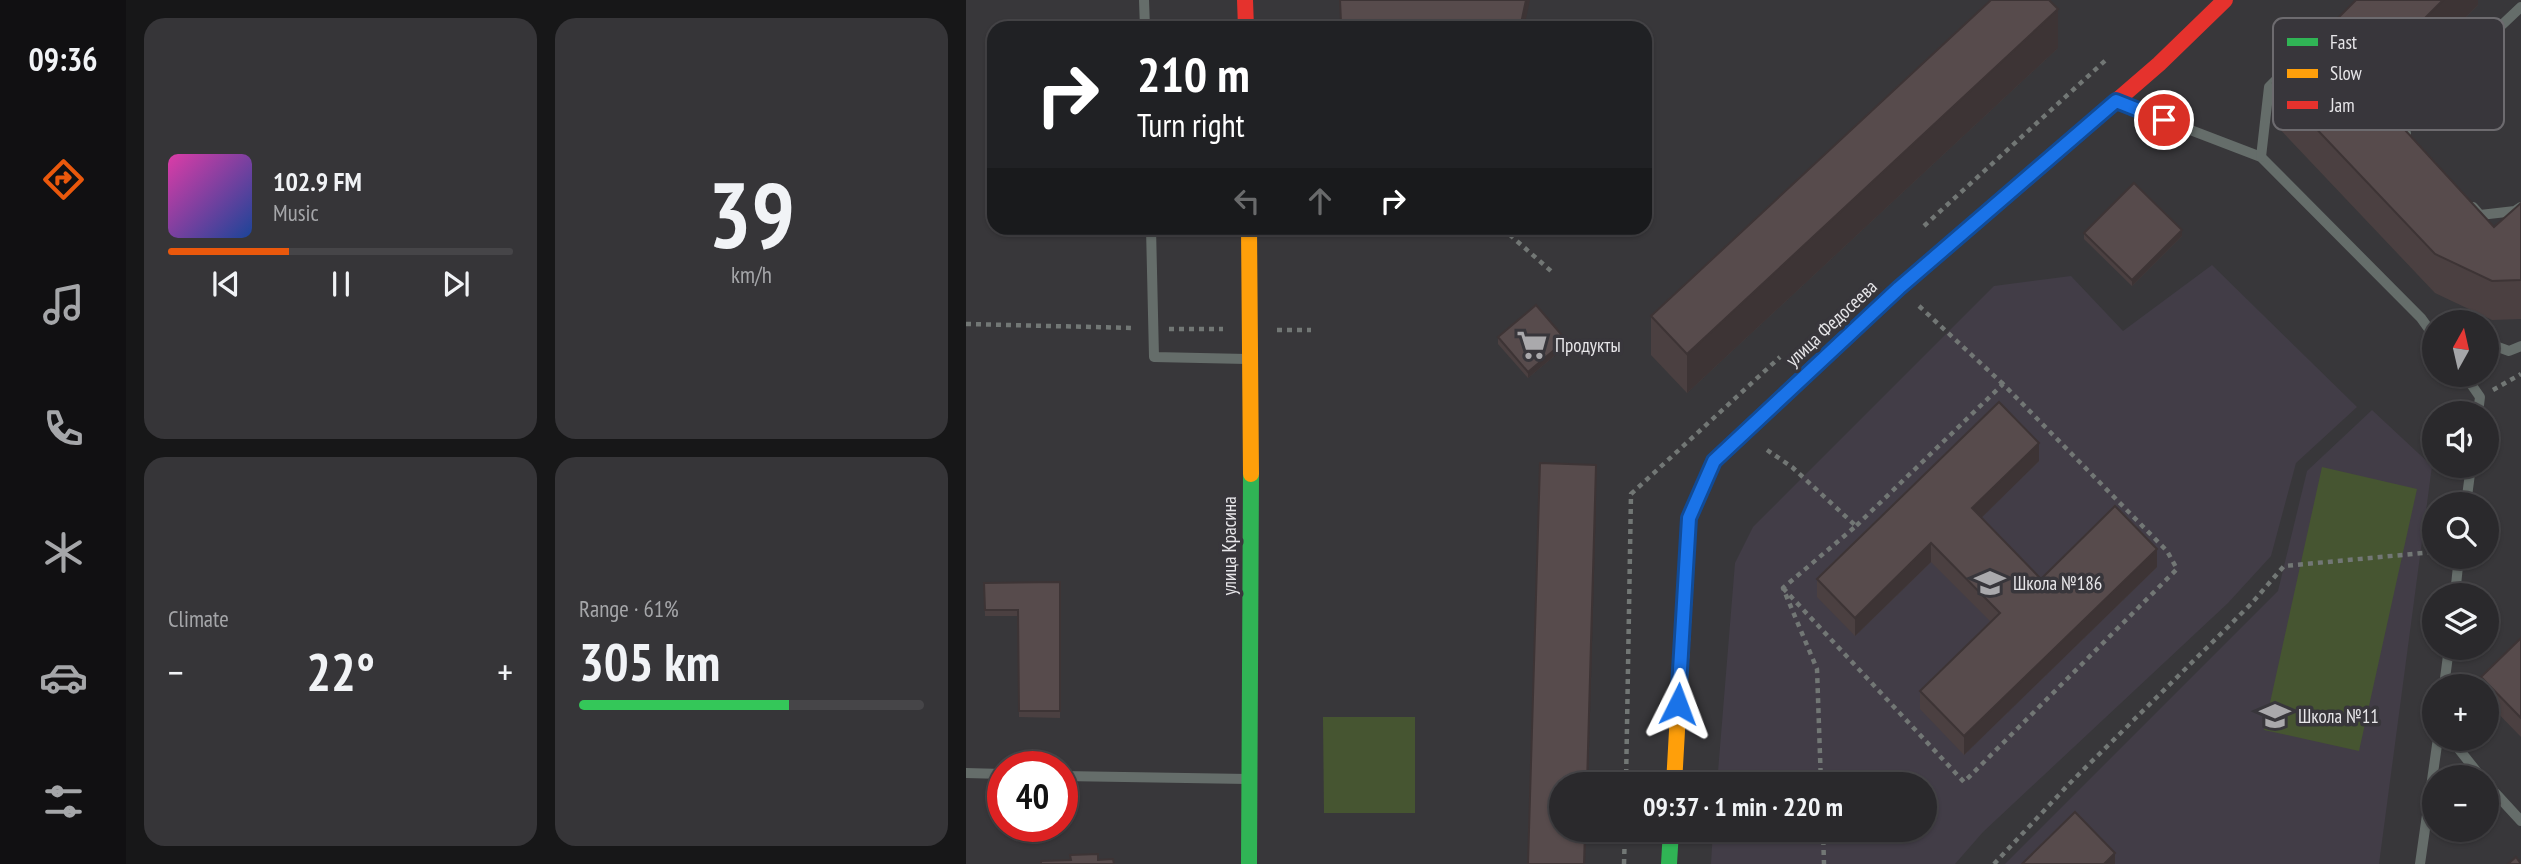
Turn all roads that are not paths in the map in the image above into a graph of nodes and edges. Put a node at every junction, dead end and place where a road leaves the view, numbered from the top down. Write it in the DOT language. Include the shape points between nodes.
graph roads {
  1 [pos="1144,0"];
  2 [pos="1245,0"];
  3 [pos="2225,0"];
  4 [pos="2521,6"];
  5 [pos="1145,21"];
  6 [pos="1246,21"];
  7 [pos="2504,22"];
  8 [pos="2273,83"];
  9 [pos="2116,101"];
  10 [pos="2404,130"];
  11 [pos="2416,144"];
  12 [pos="2261,158"];
  13 [pos="2462,194"];
  14 [pos="2521,207"];
  15 [pos="1151,235"];
  16 [pos="1250,235"];
  17 [pos="2421,318"];
  18 [pos="2521,346"];
  19 [pos="2499,347"];
  20 [pos="1250,359"];
  21 [pos="2436,751"];
  22 [pos="2460,751"];
  23 [pos="2471,765"];
  24 [pos="1675,772"];
  25 [pos="966,773"];
  26 [pos="987,774"];
  27 [pos="1078,776"];
  28 [pos="1249,779"];
  29 [pos="2499,797"];
  30 [pos="2521,821"];
  31 [pos="1670,842"];
  32 [pos="1248,864"];
  33 [pos="1669,864"];
  34 [pos="2420,864"];
  1 -- 5 [label="lane"];
  2 -- 6 [label="street"];
  3 -- 9 [label="street, улица Федосеева"];
  4 -- 7 [label="lane"];
  8 -- 12 [label="lane"];
  9 -- 12 [label="lane"];
  9 -- 24 [label="street, улица Федосеева" via="1899,288 1714,461 1689,518"];
  10 -- 11 [label="lane"];
  12 -- 17 [label="lane"];
  13 -- 14 [label="lane" via="2480,215"];
  15 -- 20 [label="lane" via="1154,356"];
  16 -- 20 [label="street, улица Красина"];
  18 -- 19 [label="lane" via="2509,351"];
  20 -- 28 [label="street, улица Красина"];
  21 -- 34 [label="lane"];
  22 -- 23 [label="lane"];
  25 -- 26 [label="lane"];
  27 -- 28 [label="lane"];
  28 -- 32 [label="street, улица Красина"];
  29 -- 30 [label="lane"];
  31 -- 33 [label="street"];
}
